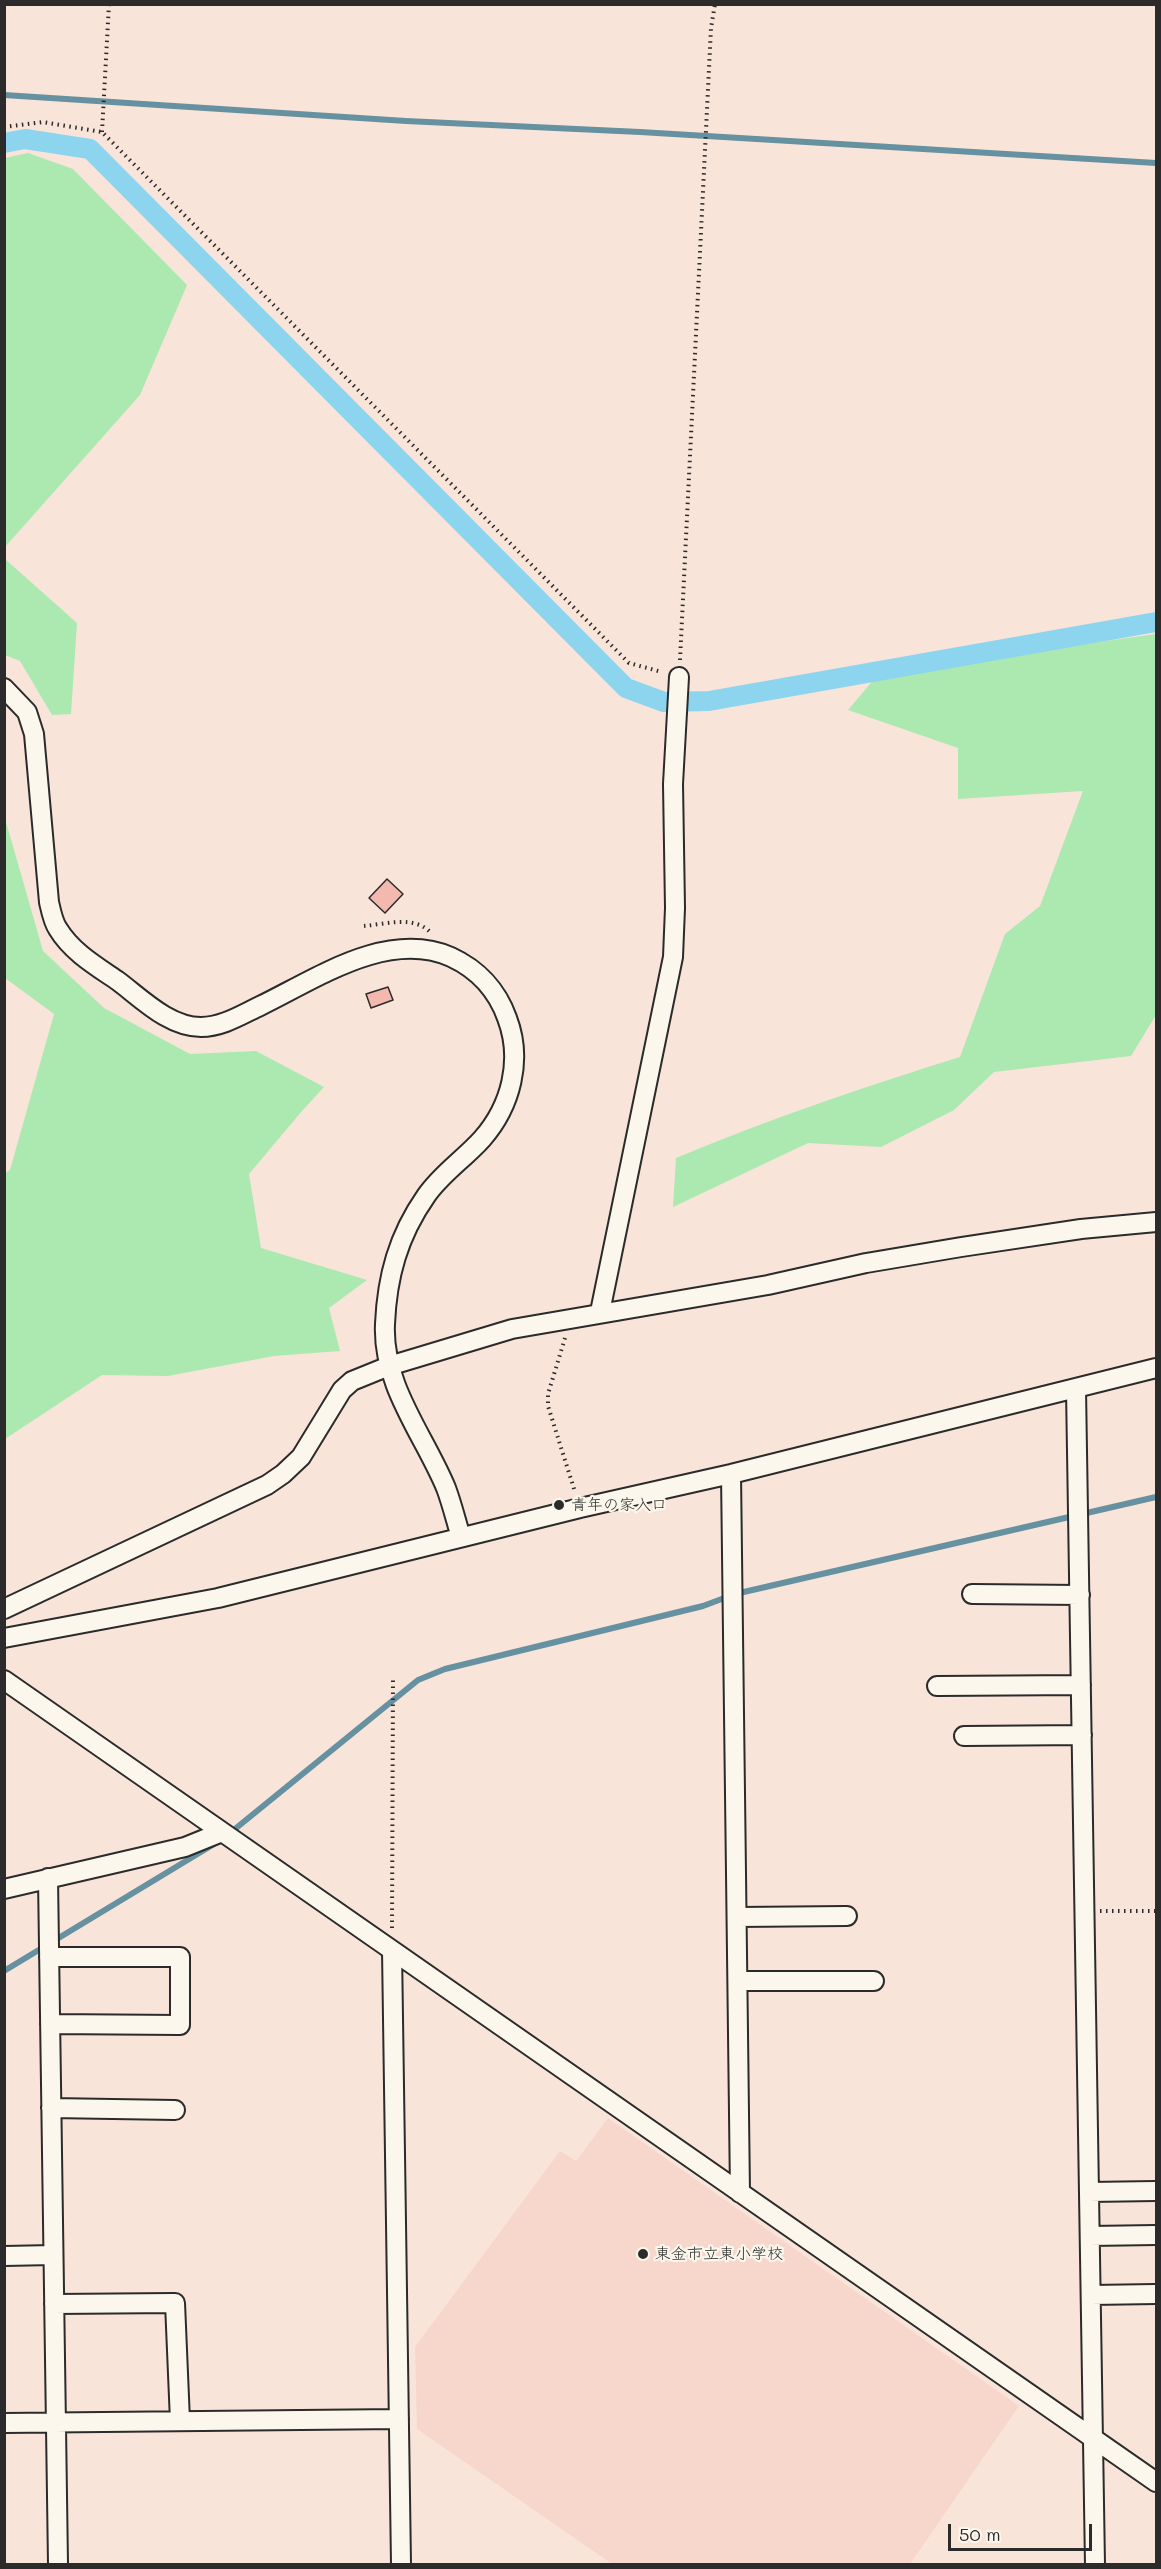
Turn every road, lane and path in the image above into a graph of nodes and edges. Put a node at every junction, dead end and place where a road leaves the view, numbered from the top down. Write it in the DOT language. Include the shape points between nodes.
graph roads {
  1 [pos="109,4"];
  2 [pos="716,4"];
  3 [pos="4,127"];
  4 [pos="102,132"];
  5 [pos="679,677"];
  6 [pos="4,688"];
  7 [pos="364,926"];
  8 [pos="437,951"];
  9 [pos="1156,1222"];
  10 [pos="600,1312"];
  11 [pos="572,1317"];
  12 [pos="389,1366"];
  13 [pos="1156,1368"];
  14 [pos="1077,1389"];
  15 [pos="731,1474"];
  16 [pos="580,1508"];
  17 [pos="461,1537"];
  18 [pos="972,1594"];
  19 [pos="1080,1595"];
  20 [pos="4,1609"];
  21 [pos="4,1638"];
  22 [pos="4,1680"];
  23 [pos="393,1680"];
  24 [pos="1081,1685"];
  25 [pos="937,1686"];
  26 [pos="1082,1735"];
  27 [pos="964,1736"];
  28 [pos="222,1832"];
  29 [pos="48,1878"];
  30 [pos="4,1889"];
  31 [pos="1085,1911"];
  32 [pos="1156,1911"];
  33 [pos="847,1916"];
  34 [pos="738,1917"];
  35 [pos="392,1950"];
  36 [pos="49,1957"];
  37 [pos="738,1981"];
  38 [pos="874,1981"];
  39 [pos="50,2024"];
  40 [pos="51,2108"];
  41 [pos="175,2110"];
  42 [pos="1156,2191"];
  43 [pos="1089,2192"];
  44 [pos="740,2193"];
  45 [pos="1156,2235"];
  46 [pos="1090,2236"];
  47 [pos="53,2255"];
  48 [pos="4,2256"];
  49 [pos="1156,2294"];
  50 [pos="1091,2295"];
  51 [pos="54,2304"];
  52 [pos="399,2419"];
  53 [pos="180,2421"];
  54 [pos="4,2422"];
  55 [pos="56,2422"];
  56 [pos="1094,2438"];
  57 [pos="1156,2482"];
  58 [pos="58,2565"];
  59 [pos="401,2565"];
  60 [pos="1095,2565"];
  1 -- 4 [label="path"];
  2 -- 5 [label="path" via="710,52"];
  3 -- 4 [label="path" via="43,122"];
  4 -- 5 [label="path" via="628,663"];
  5 -- 10 [label="street" via="673,784 673,957"];
  6 -- 8 [label="street" via="27,712 34,734 48,893 57,928 77,952 177,1023 201,1027 228,1022 358,958 417,947"];
  7 -- 8 [label="path" via="411,921 424,926 435,938"];
  8 -- 12 [label="street" via="467,964 490,986 507,1017 513,1040 513,1082 483,1138 427,1194 406,1229 392,1263 384,1327"];
  9 -- 10 [label="street" via="961,1247 768,1285"];
  10 -- 11 [label="street"];
  11 -- 12 [label="street" via="512,1329"];
  11 -- 16 [label="path" via="548,1394 548,1406"];
  12 -- 17 [label="street" via="446,1489"];
  12 -- 20 [label="street" via="352,1381 342,1390 301,1456 267,1485"];
  13 -- 14 [label="street"];
  14 -- 15 [label="street"];
  14 -- 19 [label="street"];
  15 -- 16 [label="street"];
  15 -- 34 [label="street"];
  16 -- 17 [label="street"];
  17 -- 21 [label="street" via="218,1598"];
  18 -- 19 [label="street"];
  19 -- 24 [label="street"];
  22 -- 28 [label="street"];
  23 -- 35 [label="path"];
  24 -- 25 [label="street"];
  24 -- 26 [label="street"];
  26 -- 27 [label="street"];
  26 -- 31 [label="street"];
  28 -- 29 [label="street" via="185,1847"];
  28 -- 35 [label="street"];
  29 -- 30 [label="street"];
  29 -- 36 [label="street"];
  31 -- 32 [label="path"];
  31 -- 43 [label="street"];
  33 -- 34 [label="street"];
  34 -- 37 [label="street"];
  35 -- 44 [label="street"];
  35 -- 52 [label="street"];
  36 -- 39 [label="street"];
  36 -- 39 [label="street" via="180,1957 180,2025"];
  37 -- 38 [label="street"];
  37 -- 44 [label="street"];
  39 -- 40 [label="street"];
  40 -- 41 [label="street"];
  40 -- 47 [label="street"];
  42 -- 43 [label="street"];
  43 -- 46 [label="street"];
  44 -- 56 [label="street"];
  45 -- 46 [label="street"];
  46 -- 50 [label="street"];
  47 -- 48 [label="street"];
  47 -- 51 [label="street"];
  49 -- 50 [label="street"];
  50 -- 56 [label="street"];
  51 -- 53 [label="street" via="175,2303"];
  51 -- 55 [label="street"];
  52 -- 53 [label="street"];
  52 -- 59 [label="street"];
  53 -- 55 [label="street"];
  54 -- 55 [label="street"];
  55 -- 58 [label="street"];
  56 -- 57 [label="street"];
  56 -- 60 [label="street"];
}
